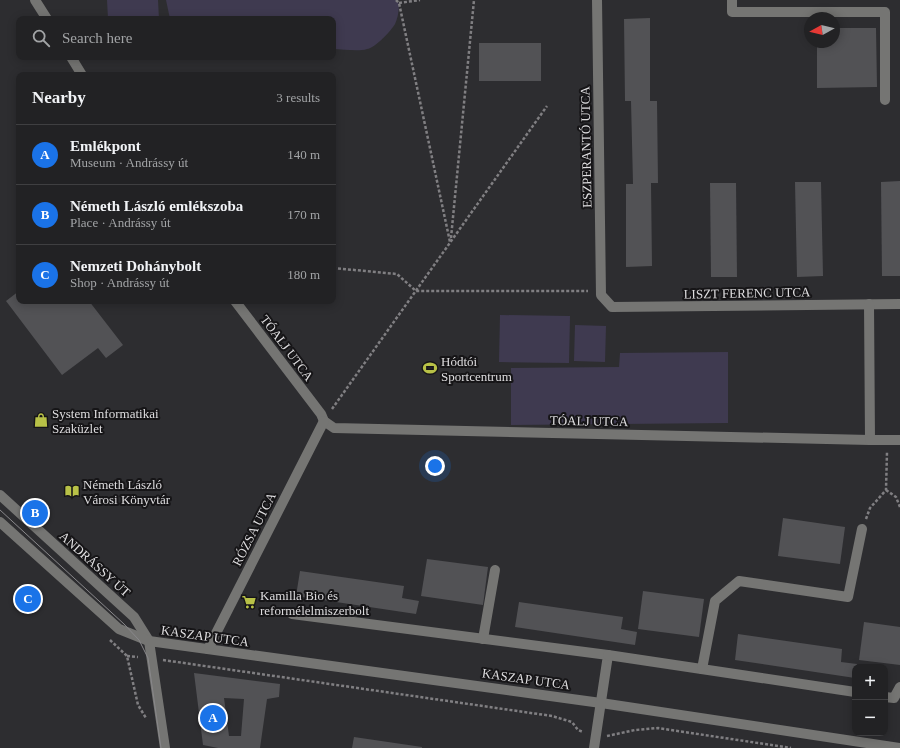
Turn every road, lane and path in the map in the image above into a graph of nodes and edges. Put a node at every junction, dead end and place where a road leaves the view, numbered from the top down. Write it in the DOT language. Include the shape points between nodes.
graph roads {
  1 [pos="35,0"];
  2 [pos="396,0"];
  3 [pos="420,0"];
  4 [pos="474,0"];
  5 [pos="597,0"];
  6 [pos="732,0"];
  7 [pos="399,3"];
  8 [pos="45,16"];
  9 [pos="73,60"];
  10 [pos="80,72"];
  11 [pos="885,100"];
  12 [pos="547,106"];
  13 [pos="450,242"];
  14 [pos="336,268"];
  15 [pos="416,291"];
  16 [pos="601,293"];
  17 [pos="237,304"];
  18 [pos="869,304"];
  19 [pos="900,304"];
  20 [pos="324,421"];
  21 [pos="870,440"];
  22 [pos="900,440"];
  23 [pos="886,467"];
  24 [pos="886,490"];
  25 [pos="0,494"];
  26 [pos="900,507"];
  27 [pos="0,522"];
  28 [pos="862,530"];
  29 [pos="495,570"];
  30 [pos="292,614"];
  31 [pos="483,639"];
  32 [pos="149,641"];
  33 [pos="208,649"];
  34 [pos="608,655"];
  35 [pos="151,659"];
  36 [pos="702,669"];
  37 [pos="900,687"];
  38 [pos="852,692"];
  39 [pos="888,697"];
  40 [pos="601,702"];
  41 [pos="147,722"];
  42 [pos="596,737"];
  43 [pos="165,748"];
  44 [pos="594,748"];
  45 [pos="791,748"];
  46 [pos="900,748"];
  1 -- 8 [label="street"];
  2 -- 7 [label="path"];
  3 -- 7 [label="path"];
  4 -- 13 [label="path"];
  5 -- 16 [label="street, ESZPERANTÓ UTCA"];
  6 -- 11 [label="street" via="732,12 885,12"];
  7 -- 13 [label="path"];
  9 -- 10 [label="street"];
  12 -- 13 [label="path"];
  13 -- 15 [label="path"];
  14 -- 15 [label="path" via="398,274"];
  15 -- 16 [label="path"];
  15 -- 20 [label="path"];
  16 -- 18 [label="street, LISZT FERENC UTCA" via="612,307"];
  17 -- 20 [label="street, TÓALJ UTCA"];
  18 -- 19 [label="street, LISZT FERENC UTCA"];
  18 -- 21 [label="street"];
  20 -- 21 [label="street, TÓALJ UTCA" via="334,428"];
  20 -- 33 [label="street, RÓZSA UTCA"];
  21 -- 22 [label="street, TÓALJ UTCA"];
  23 -- 24 [label="path"];
  24 -- 26 [label="path" via="896,496"];
  24 -- 28 [label="path" via="870,508"];
  25 -- 32 [label="street, ANDRÁSSY ÚT" via="134,617"];
  27 -- 32 [label="street" via="119,629"];
  28 -- 36 [label="street" via="848,597 739,581 715,601"];
  29 -- 31 [label="street"];
  30 -- 31 [label="street"];
  31 -- 34 [label="street"];
  32 -- 33 [label="street, KASZAP UTCA"];
  32 -- 35 [label="street, ANDRÁSSY ÚT"];
  33 -- 40 [label="street, KASZAP UTCA"];
  34 -- 36 [label="street"];
  34 -- 40 [label="street"];
  35 -- 41 [label="path" via="127,656 138,705"];
  35 -- 42 [label="path" via="552,716 572,722 578,730"];
  35 -- 43 [label="street, ANDRÁSSY ÚT"];
  36 -- 38 [label="street"];
  37 -- 39 [label="street" via="894,698"];
  40 -- 42 [label="street"];
  40 -- 46 [label="street, KASZAP UTCA"];
  42 -- 44 [label="street"];
  42 -- 45 [label="path" via="658,728"];
}
